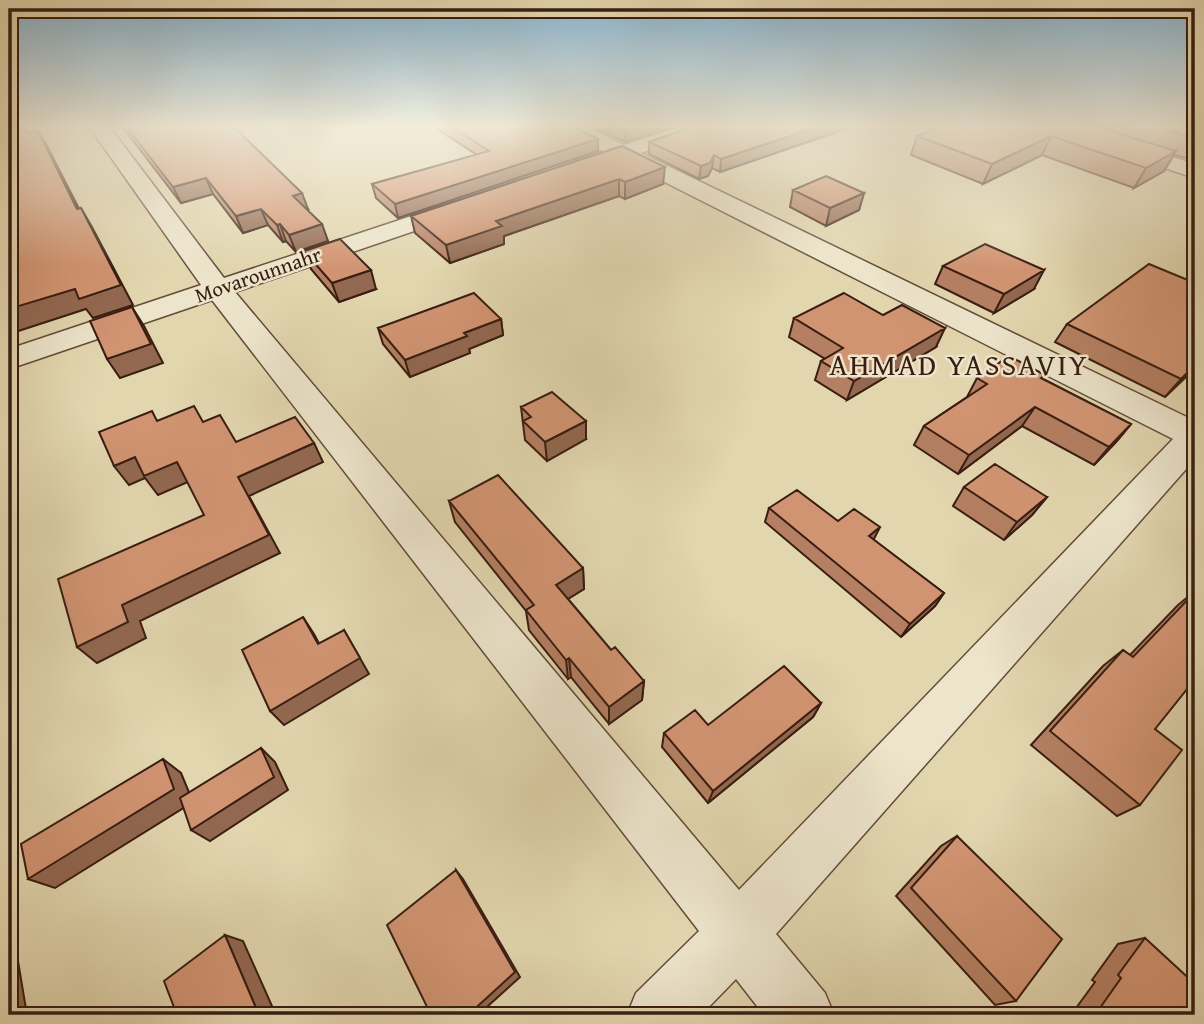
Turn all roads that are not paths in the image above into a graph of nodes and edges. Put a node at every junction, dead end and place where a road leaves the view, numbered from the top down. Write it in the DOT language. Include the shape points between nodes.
graph roads {
  1 [pos="133,173"];
  2 [pos="563,173"];
  3 [pos="661,173"];
  4 [pos="556,175"];
  5 [pos="491,197"];
  6 [pos="218,289"];
  7 [pos="9,359"];
  8 [pos="1195,436"];
  9 [pos="739,932"];
  10 [pos="658,1015"];
  11 [pos="803,1015"];
  1 -- 6 [label="street"];
  2 -- 4 [label="street"];
  3 -- 8 [label="street"];
  5 -- 6 [label="street, Movarounnahr"];
  6 -- 7 [label="street, Movarounnahr"];
  6 -- 9 [label="street"];
  8 -- 9 [label="street"];
  9 -- 10 [label="street"];
  9 -- 11 [label="street"];
}
